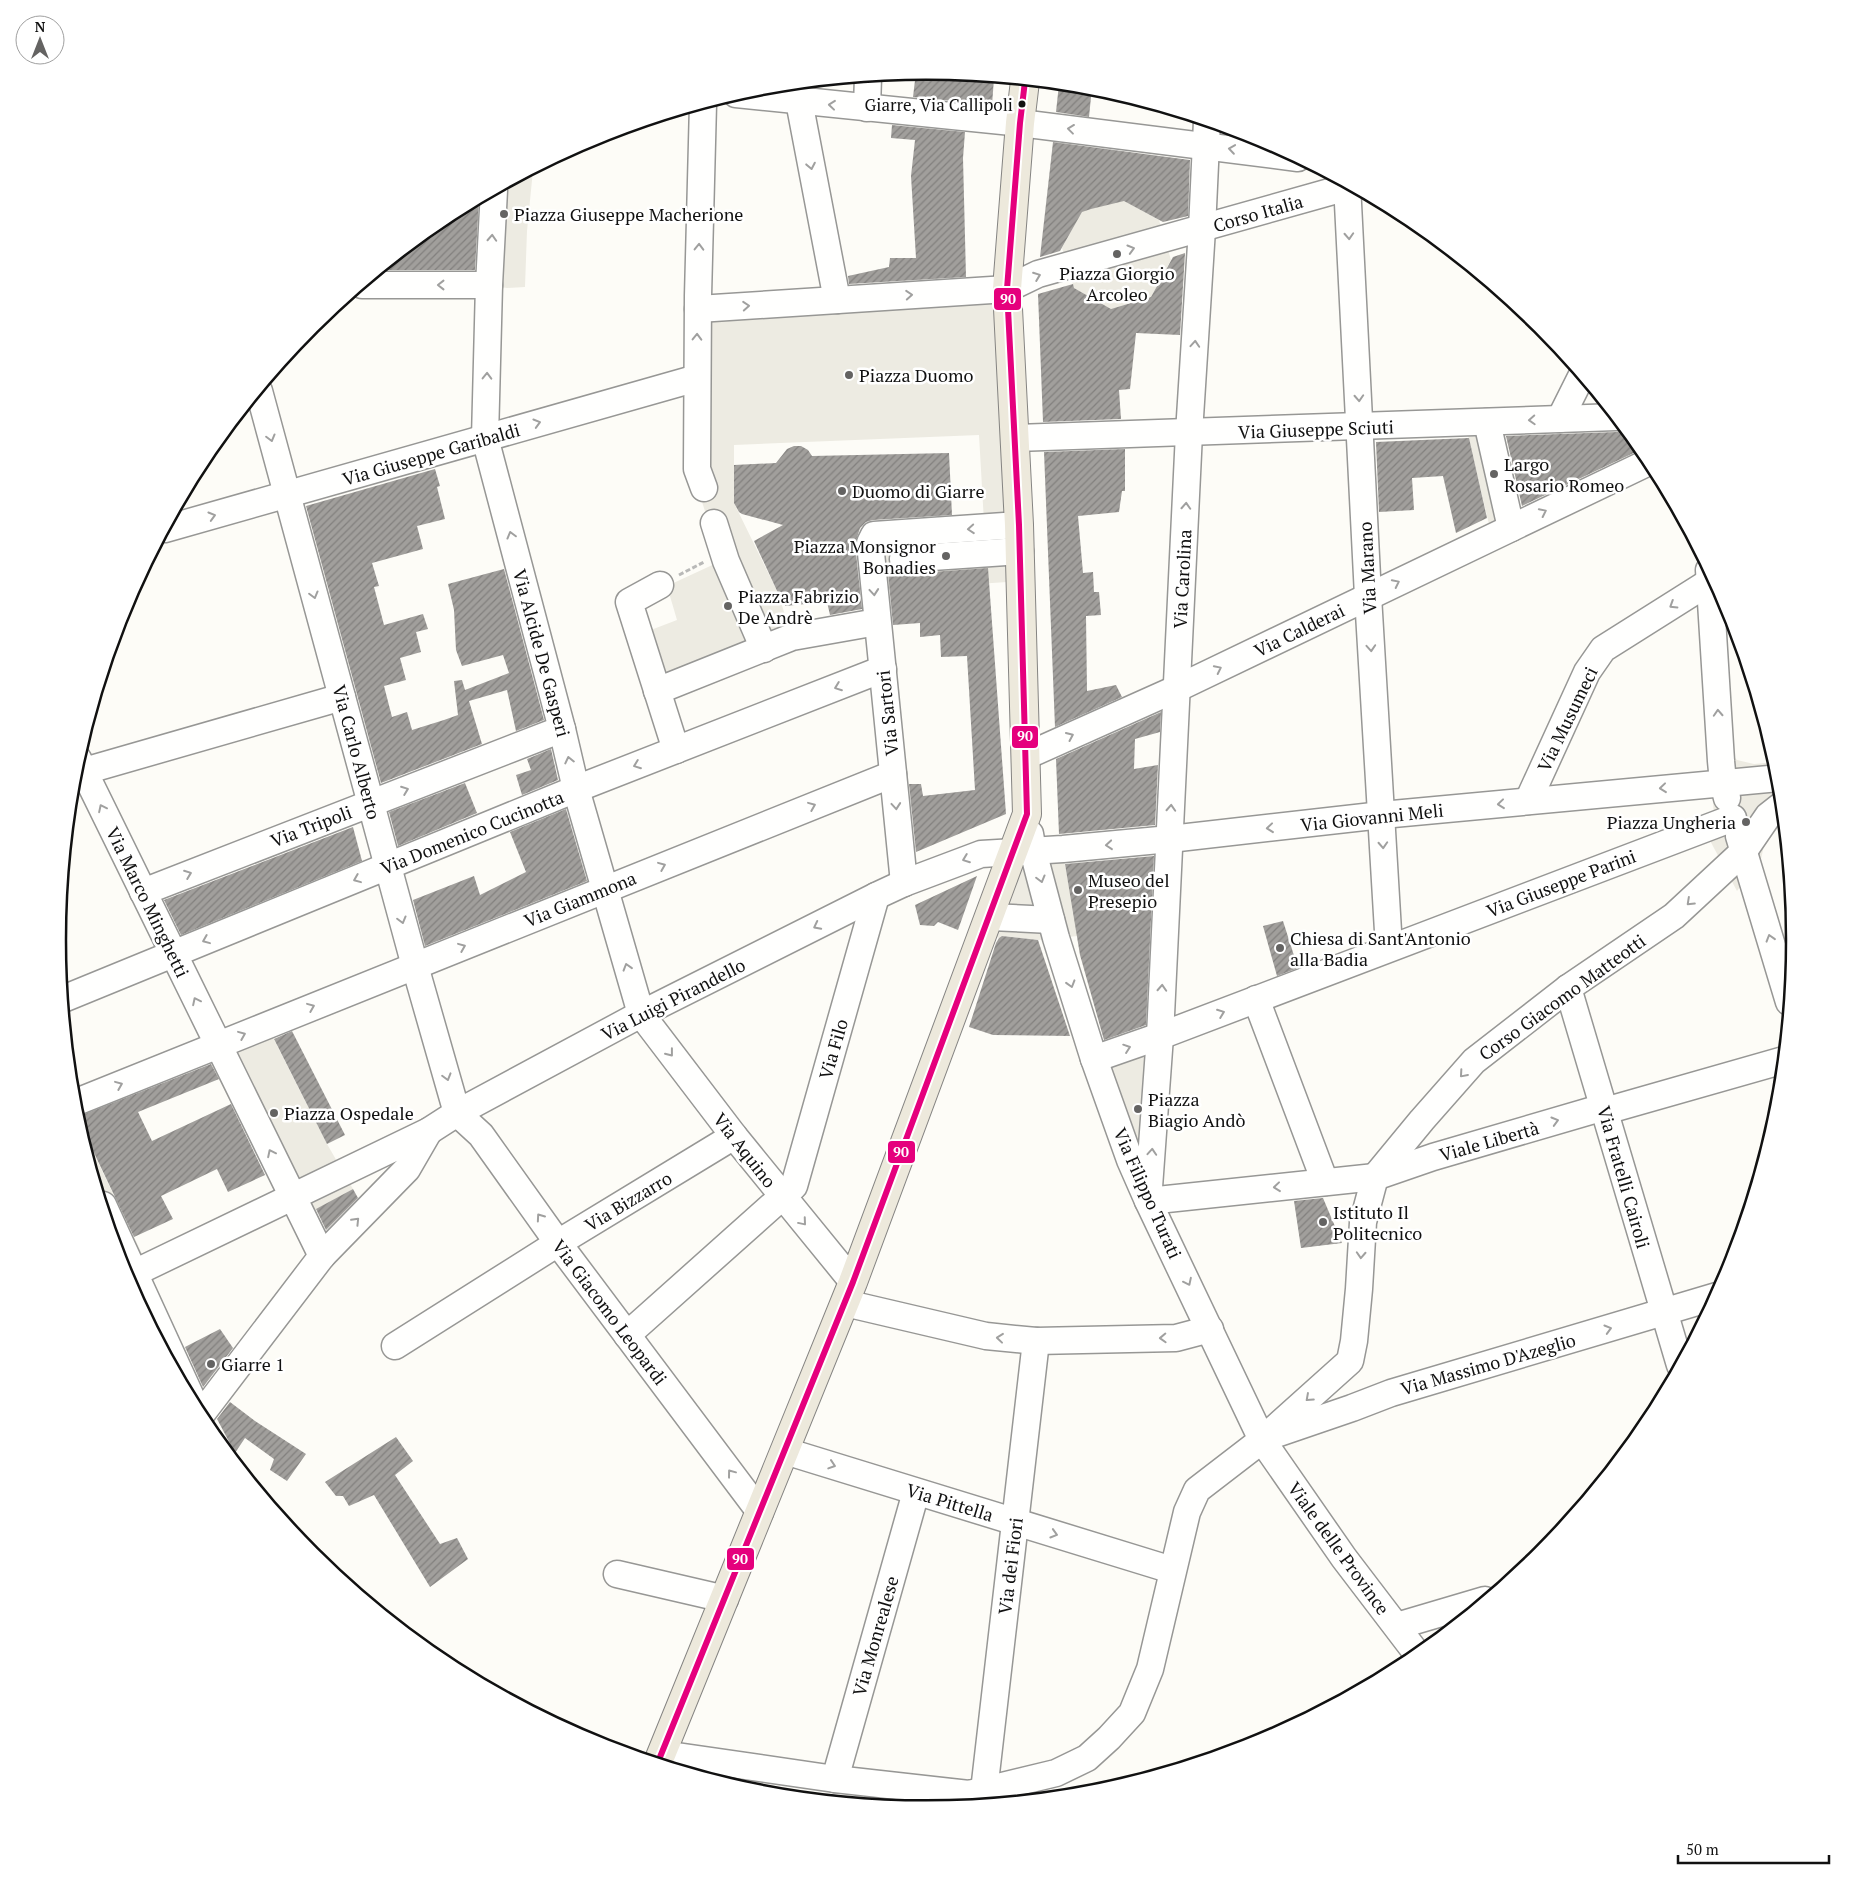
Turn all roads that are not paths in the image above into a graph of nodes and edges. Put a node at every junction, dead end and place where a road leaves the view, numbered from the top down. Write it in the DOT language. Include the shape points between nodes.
graph roads {
  1 [pos="868,82"];
  2 [pos="1024,86"];
  3 [pos="757,96"];
  4 [pos="799,101"];
  5 [pos="867,108"];
  6 [pos="703,109"];
  7 [pos="1020,123"];
  8 [pos="1206,134"];
  9 [pos="1264,149"];
  10 [pos="1343,187"];
  11 [pos="1348,190"];
  12 [pos="494,196"];
  13 [pos="1202,229"];
  14 [pos="369,285"];
  15 [pos="489,285"];
  16 [pos="1007,289"];
  17 [pos="836,294"];
  18 [pos="698,303"];
  19 [pos="697,378"];
  20 [pos="1579,380"];
  21 [pos="260,397"];
  22 [pos="1610,417"];
  23 [pos="1560,419"];
  24 [pos="1487,422"];
  25 [pos="1361,427"];
  26 [pos="1189,433"];
  27 [pos="485,438"];
  28 [pos="1016,438"];
  29 [pos="1644,465"];
  30 [pos="704,488"];
  31 [pos="287,495"];
  32 [pos="714,523"];
  33 [pos="173,527"];
  34 [pos="1511,528"];
  35 [pos="1020,538"];
  36 [pos="903,559"];
  37 [pos="1707,580"];
  38 [pos="660,585"];
  39 [pos="1711,590"];
  40 [pos="1368,596"];
  41 [pos="877,622"];
  42 [pos="764,649"];
  43 [pos="883,669"];
  44 [pos="1178,688"];
  45 [pos="658,691"];
  46 [pos="342,697"];
  47 [pos="562,729"];
  48 [pos="676,750"];
  49 [pos="1026,756"];
  50 [pos="84,766"];
  51 [pos="893,774"];
  52 [pos="82,776"];
  53 [pos="1718,776"];
  54 [pos="1771,778"];
  55 [pos="576,789"];
  56 [pos="1528,801"];
  57 [pos="370,803"];
  58 [pos="1776,810"];
  59 [pos="1382,816"];
  60 [pos="1722,822"];
  61 [pos="1170,839"];
  62 [pos="1023,851"];
  63 [pos="1747,862"];
  64 [pos="388,867"];
  65 [pos="904,883"];
  66 [pos="604,890"];
  67 [pos="143,892"];
  68 [pos="876,896"];
  69 [pos="990,917"];
  70 [pos="1054,929"];
  71 [pos="1389,948"];
  72 [pos="173,953"];
  73 [pos="414,966"];
  74 [pos="1785,987"];
  75 [pos="1568,988"];
  76 [pos="68,997"];
  77 [pos="1256,999"];
  78 [pos="641,1014"];
  79 [pos="1160,1036"];
  80 [pos="218,1045"];
  81 [pos="1094,1059"];
  82 [pos="1777,1062"];
  83 [pos="82,1100"];
  84 [pos="1604,1109"];
  85 [pos="457,1113"];
  86 [pos="1422,1120"];
  87 [pos="429,1131"];
  88 [pos="734,1136"];
  89 [pos="1433,1157"];
  90 [pos="1375,1177"];
  91 [pos="1325,1182"];
  92 [pos="782,1196"];
  93 [pos="287,1199"];
  94 [pos="1148,1200"];
  95 [pos="558,1243"];
  96 [pos="322,1256"];
  97 [pos="134,1274"];
  98 [pos="849,1293"];
  99 [pos="1708,1299"];
  100 [pos="1664,1312"];
  101 [pos="1210,1329"];
  102 [pos="627,1335"];
  103 [pos="1036,1341"];
  104 [pos="395,1346"];
  105 [pos="1678,1358"];
  106 [pos="1350,1361"];
  107 [pos="1391,1393"];
  108 [pos="205,1409"];
  109 [pos="1262,1440"];
  110 [pos="785,1451"];
  111 [pos="916,1492"];
  112 [pos="760,1512"];
  113 [pos="1015,1522"];
  114 [pos="1172,1570"];
  115 [pos="617,1574"];
  116 [pos="725,1599"];
  117 [pos="1473,1603"];
  118 [pos="1397,1626"];
  119 [pos="1413,1648"];
  120 [pos="660,1758"];
  121 [pos="835,1780"];
  122 [pos="984,1791"];
  1 -- 5 [label="street"];
  2 -- 7 [label="main road"];
  3 -- 4 [label="street"];
  5 -- 4 [label="street, one-way"];
  4 -- 17 [label="street, one-way"];
  5 -- 7 [label="street"];
  18 -- 6 [label="street, one-way"];
  8 -- 7 [label="street, one-way"];
  7 -- 16 [label="main road"];
  9 -- 8 [label="street, one-way"];
  8 -- 13 [label="street, Via Carolina"];
  10 -- 13 [label="street, Corso Italia"];
  11 -- 25 [label="street, Via Marano, one-way"];
  15 -- 12 [label="street, Via Alcide De Gasperi, one-way"];
  16 -- 13 [label="street, Corso Italia, one-way" via="1038,274"];
  26 -- 13 [label="street, Via Carolina, one-way"];
  15 -- 14 [label="street, one-way"];
  27 -- 15 [label="street, Via Alcide De Gasperi, one-way"];
  17 -- 16 [label="street, one-way"];
  16 -- 28 [label="main road"];
  18 -- 17 [label="street, one-way"];
  19 -- 18 [label="street, one-way"];
  27 -- 19 [label="street, Via Giuseppe Garibaldi, one-way"];
  19 -- 30 [label="street" via="697,469"];
  20 -- 23 [label="street"];
  21 -- 31 [label="street, Via Carlo Alberto, one-way"];
  22 -- 23 [label="street, Via Giuseppe Sciuti"];
  23 -- 24 [label="street, Via Giuseppe Sciuti, one-way"];
  24 -- 25 [label="street, Via Giuseppe Sciuti"];
  24 -- 34 [label="street"];
  25 -- 26 [label="street, Via Giuseppe Sciuti"];
  25 -- 40 [label="street, Via Marano"];
  26 -- 28 [label="street, Via Giuseppe Sciuti"];
  44 -- 26 [label="street, Via Carolina, one-way"];
  27 -- 31 [label="street, Via Giuseppe Garibaldi"];
  47 -- 27 [label="street, Via Alcide De Gasperi, one-way"];
  28 -- 35 [label="main road"];
  34 -- 29 [label="street, Via Calderai, one-way"];
  33 -- 31 [label="street, Via Giuseppe Garibaldi, one-way"];
  31 -- 46 [label="street, Via Carlo Alberto, one-way"];
  32 -- 42 [label="street"];
  40 -- 34 [label="street, Via Calderai, one-way"];
  35 -- 36 [label="street"];
  35 -- 41 [label="street, Via Sartori, one-way" via="874,535 870,543"];
  35 -- 49 [label="main road"];
  37 -- 56 [label="street, Via Musumeci, one-way" via="1603,649 1587,672"];
  38 -- 45 [label="street" via="629,602"];
  53 -- 39 [label="street, one-way"];
  44 -- 40 [label="street, Via Calderai, one-way"];
  40 -- 59 [label="street, Via Marano, one-way"];
  41 -- 42 [label="street" via="792,637"];
  41 -- 43 [label="street, Via Sartori"];
  42 -- 45 [label="street"];
  43 -- 48 [label="street, Via Domenico Cucinotta, one-way"];
  43 -- 51 [label="street, Via Sartori"];
  49 -- 44 [label="street, Via Calderai, one-way"];
  61 -- 44 [label="street, Via Carolina, one-way"];
  45 -- 48 [label="street"];
  46 -- 50 [label="street"];
  46 -- 57 [label="street, Via Carlo Alberto"];
  55 -- 47 [label="street, Via Alcide De Gasperi, one-way"];
  57 -- 47 [label="street, Via Tripoli, one-way"];
  48 -- 55 [label="street, Via Domenico Cucinotta, one-way"];
  49 -- 62 [label="main road" via="1027,814"];
  51 -- 65 [label="street, Via Sartori, one-way"];
  66 -- 51 [label="street, Via Giammona, one-way"];
  67 -- 52 [label="street, Via Marco Minghetti, one-way"];
  53 -- 54 [label="street, Via Giovanni Meli"];
  53 -- 56 [label="street, Via Giovanni Meli, one-way"];
  53 -- 60 [label="street"];
  55 -- 64 [label="street, Via Domenico Cucinotta"];
  55 -- 66 [label="street, Via Alcide De Gasperi"];
  56 -- 59 [label="street, Via Giovanni Meli, one-way"];
  57 -- 64 [label="street, Via Carlo Alberto"];
  67 -- 57 [label="street, Via Tripoli, one-way"];
  58 -- 63 [label="street, Corso Giacomo Matteotti" via="1768,816"];
  59 -- 61 [label="street, Via Giovanni Meli, one-way"];
  59 -- 71 [label="street, Via Marano, one-way"];
  60 -- 63 [label="street"];
  60 -- 71 [label="street, Via Giuseppe Parini"];
  61 -- 62 [label="street, Via Giovanni Meli, one-way"];
  79 -- 61 [label="street, Via Carolina, one-way"];
  62 -- 65 [label="street, Via Luigi Pirandello, one-way" via="981,854"];
  62 -- 69 [label="main road"];
  62 -- 70 [label="street, Via Filippo Turati, one-way"];
  74 -- 63 [label="street, one-way"];
  63 -- 75 [label="street, Corso Giacomo Matteotti, one-way" via="1725,868 1674,916"];
  64 -- 72 [label="street, Via Domenico Cucinotta, one-way"];
  64 -- 73 [label="street, Via Carlo Alberto, one-way"];
  65 -- 68 [label="street, Via Luigi Pirandello"];
  73 -- 66 [label="street, Via Giammona, one-way"];
  78 -- 66 [label="street, Via Alcide De Gasperi, one-way"];
  67 -- 72 [label="street, Via Marco Minghetti"];
  68 -- 78 [label="street, Via Luigi Pirandello, one-way"];
  68 -- 92 [label="street, Via Filo" via="794,1186"];
  69 -- 70 [label="street"];
  69 -- 98 [label="main road"];
  70 -- 81 [label="street, Via Filippo Turati, one-way"];
  71 -- 77 [label="street, Via Giuseppe Parini"];
  72 -- 76 [label="street, Via Domenico Cucinotta"];
  80 -- 72 [label="street, Via Marco Minghetti, one-way"];
  80 -- 73 [label="street, Via Giammona, one-way"];
  73 -- 85 [label="street, Via Carlo Alberto, one-way"];
  75 -- 84 [label="street, Via Fratelli Cairoli"];
  75 -- 86 [label="street, Corso Giacomo Matteotti, one-way" via="1474,1061"];
  79 -- 77 [label="street, Via Giuseppe Parini, one-way"];
  77 -- 91 [label="street"];
  78 -- 85 [label="street, Via Luigi Pirandello"];
  78 -- 88 [label="street, Via Aquino, one-way"];
  81 -- 79 [label="street, Via Giuseppe Parini, one-way"];
  94 -- 79 [label="street, Via Carolina, one-way"];
  83 -- 80 [label="street, one-way"];
  93 -- 80 [label="street, Via Marco Minghetti, one-way"];
  81 -- 94 [label="street, Via Filippo Turati" via="1130,1160"];
  82 -- 84 [label="street, Viale Libertà"];
  89 -- 84 [label="street, Viale Libertà, one-way"];
  84 -- 100 [label="street, Via Fratelli Cairoli"];
  85 -- 87 [label="street, Via Luigi Pirandello"];
  95 -- 85 [label="street, Via Giacomo Leopardi, one-way" via="481,1136"];
  86 -- 89 [label="street"];
  86 -- 90 [label="street, Corso Giacomo Matteotti"];
  87 -- 93 [label="street, Via Luigi Pirandello"];
  96 -- 87 [label="street, one-way" via="407,1169"];
  88 -- 92 [label="street, Via Aquino"];
  88 -- 95 [label="street, Via Bizzarro"];
  89 -- 90 [label="street, Viale Libertà"];
  90 -- 91 [label="street, Viale Libertà"];
  90 -- 106 [label="street, Corso Giacomo Matteotti, one-way" via="1363,1222 1357,1315"];
  91 -- 94 [label="street, Viale Libertà, one-way"];
  92 -- 98 [label="street, Via Aquino, one-way"];
  92 -- 102 [label="street, Via Filo"];
  93 -- 96 [label="street, Via Marco Minghetti"];
  93 -- 97 [label="street, Via Luigi Pirandello"];
  94 -- 101 [label="street, Via Filippo Turati, one-way"];
  95 -- 102 [label="street, Via Giacomo Leopardi"];
  95 -- 104 [label="street, Via Bizzarro"];
  96 -- 108 [label="street"];
  103 -- 98 [label="street, one-way" via="986,1336"];
  98 -- 110 [label="main road"];
  99 -- 100 [label="street, Via Massimo D'Azeglio"];
  100 -- 105 [label="street, Via Fratelli Cairoli"];
  107 -- 100 [label="street, Via Massimo D'Azeglio, one-way"];
  101 -- 103 [label="street, one-way" via="1176,1338"];
  101 -- 109 [label="street, Via Filippo Turati"];
  112 -- 102 [label="street, Via Giacomo Leopardi, one-way"];
  103 -- 113 [label="street, Via dei Fiori"];
  106 -- 107 [label="street, Corso Giacomo Matteotti" via="1352,1388 1360,1394"];
  106 -- 109 [label="street, one-way"];
  107 -- 109 [label="street, Via Massimo D'Azeglio"];
  109 -- 114 [label="street" via="1197,1490 1187,1512"];
  109 -- 118 [label="street, Viale delle Province" via="1344,1558"];
  110 -- 111 [label="street, Via Pittella, one-way"];
  110 -- 112 [label="main road"];
  111 -- 113 [label="street, Via Pittella"];
  111 -- 121 [label="street, Via Monrealese"];
  112 -- 116 [label="main road"];
  113 -- 114 [label="street, Via Pittella, one-way"];
  113 -- 122 [label="street, Via dei Fiori"];
  114 -- 122 [label="street" via="1150,1669 1132,1713 1087,1758 1056,1773"];
  115 -- 116 [label="street"];
  116 -- 120 [label="main road"];
  117 -- 118 [label="street"];
  118 -- 119 [label="street, Viale delle Province"];
  120 -- 121 [label="street"];
  121 -- 122 [label="street" via="969,1794"];
}
